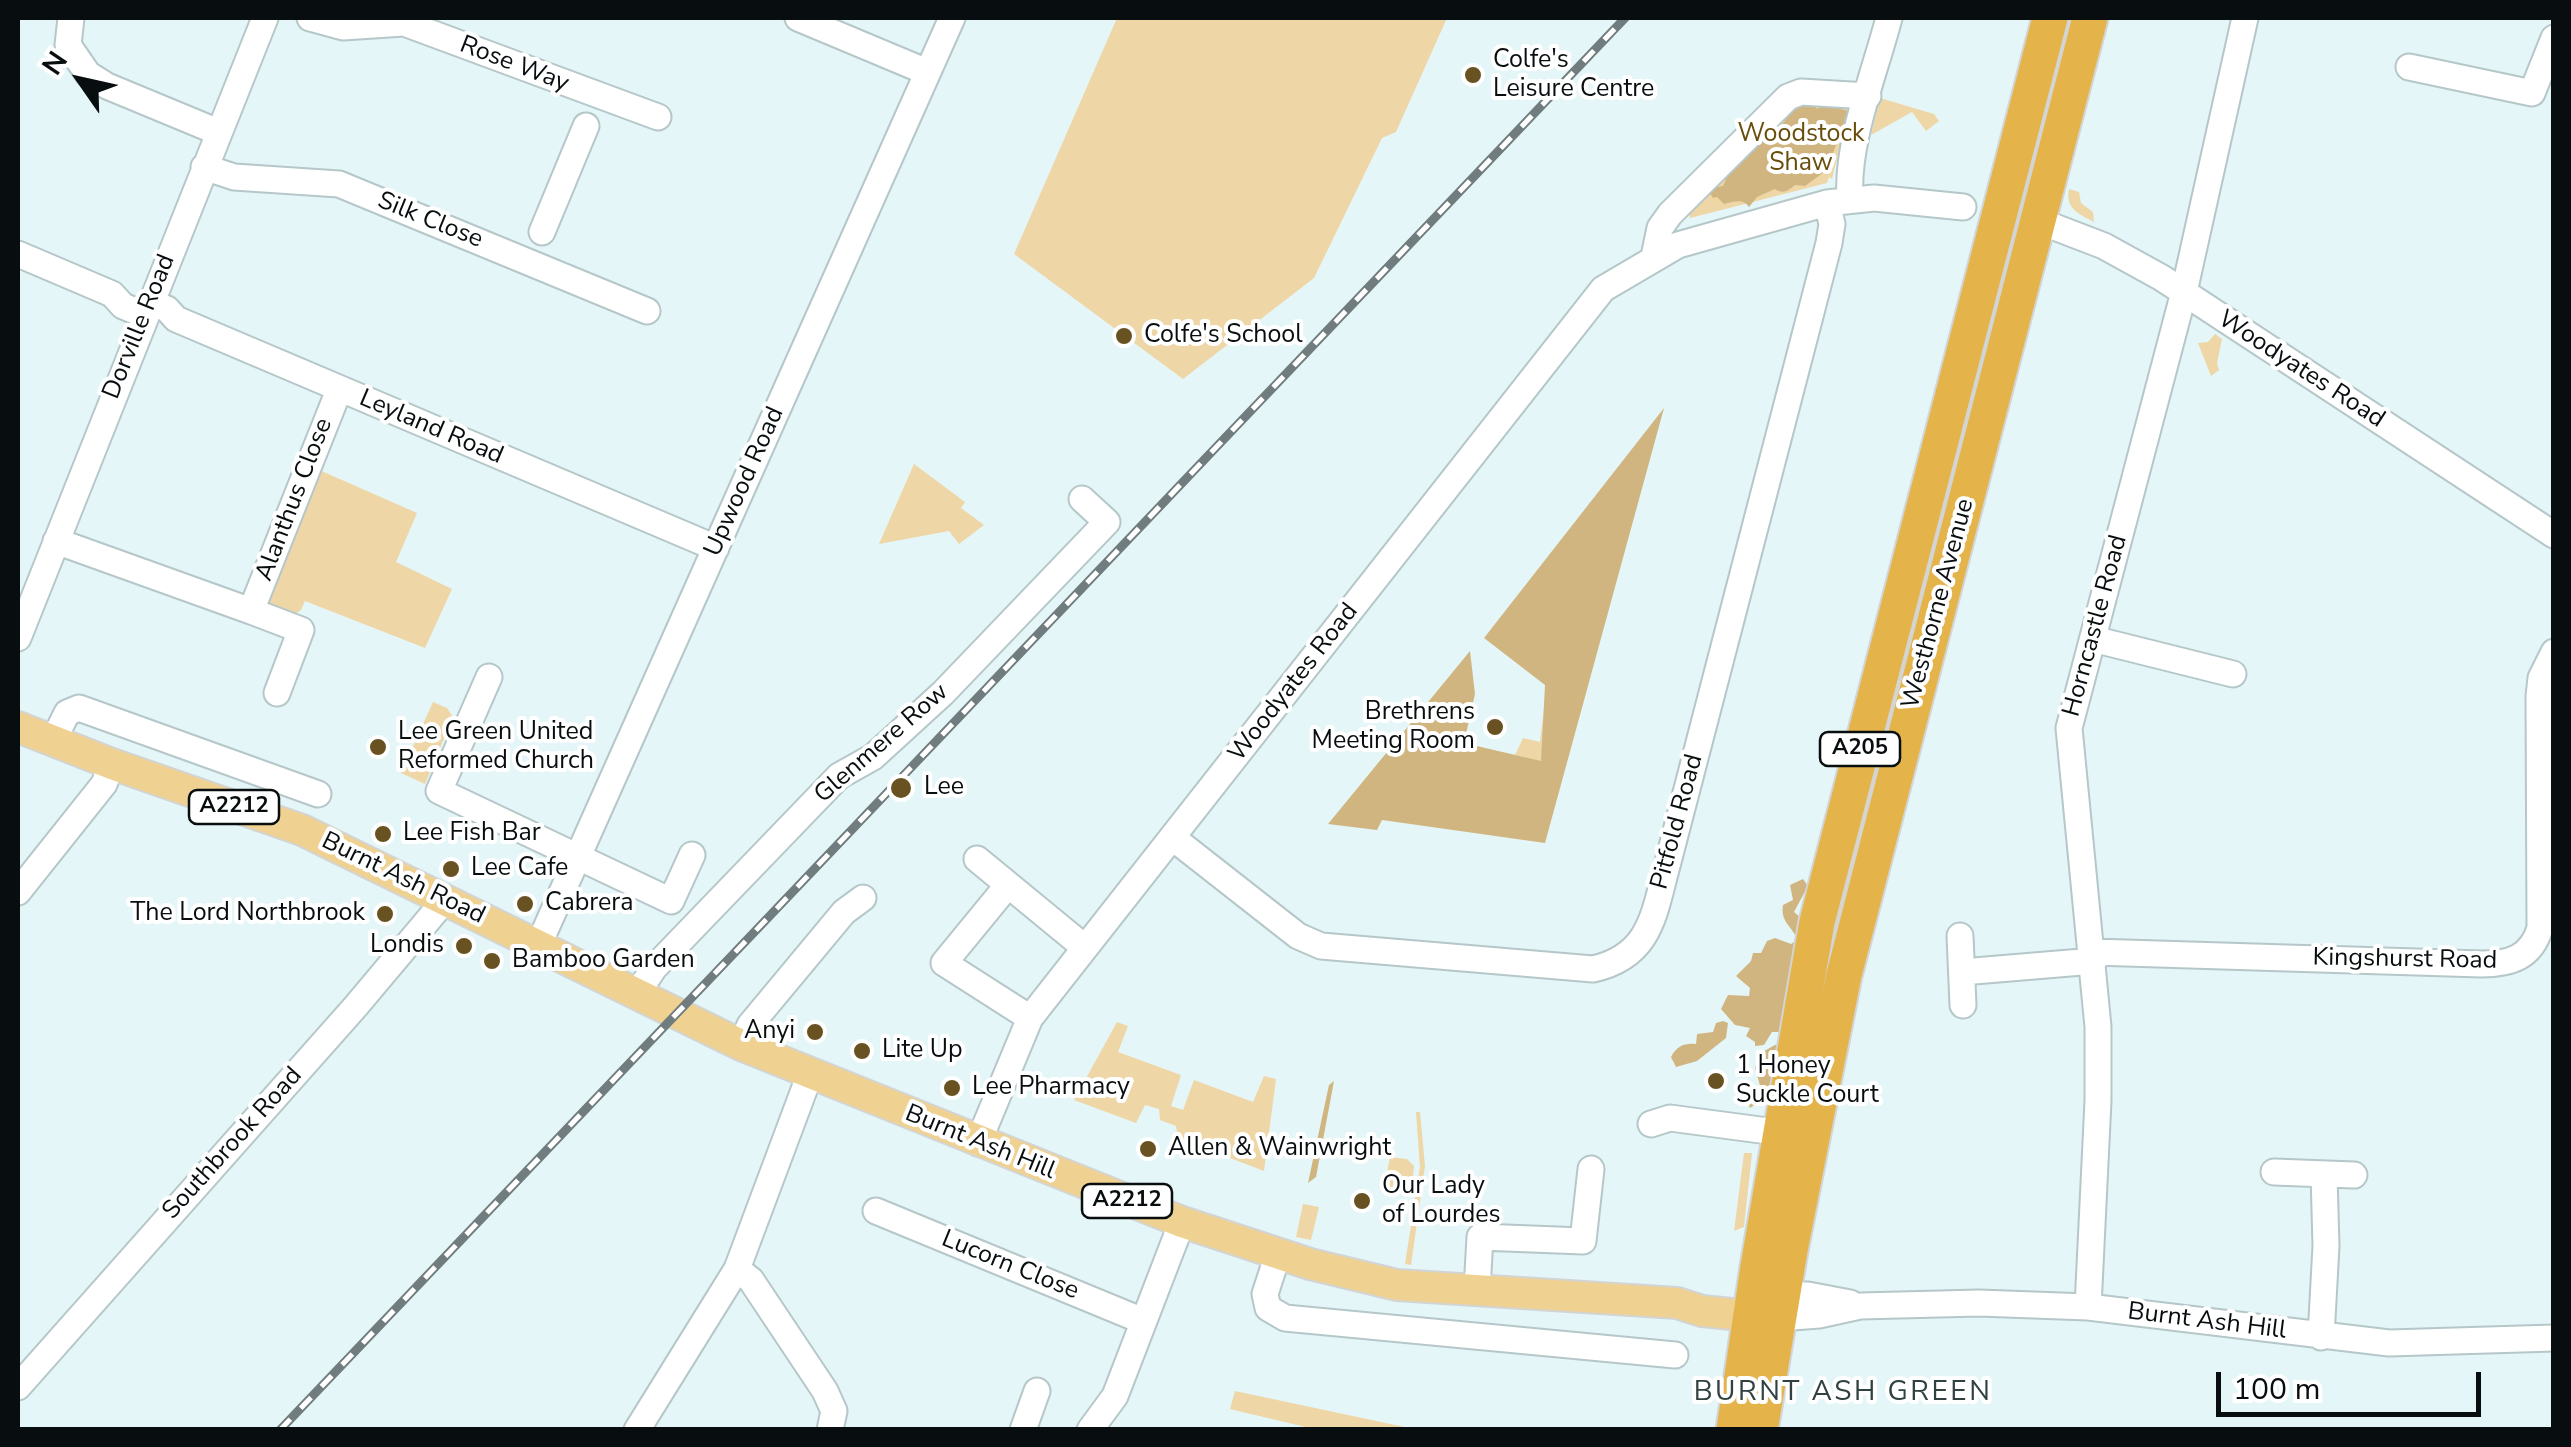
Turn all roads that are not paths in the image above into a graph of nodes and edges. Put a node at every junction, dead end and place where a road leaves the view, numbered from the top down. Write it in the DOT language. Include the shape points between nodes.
graph roads {
  1 [pos="71,18"];
  2 [pos="265,18"];
  3 [pos="310,18"];
  4 [pos="798,18"];
  5 [pos="952,18"];
  6 [pos="1890,18"];
  7 [pos="2050,18"];
  8 [pos="2090,18"];
  9 [pos="2246,18"];
  10 [pos="2554,38"];
  11 [pos="2408,67"];
  12 [pos="927,72"];
  13 [pos="1868,96"];
  14 [pos="2542,96"];
  15 [pos="658,117"];
  16 [pos="586,126"];
  17 [pos="218,132"];
  18 [pos="204,167"];
  19 [pos="1839,201"];
  20 [pos="1963,207"];
  21 [pos="2040,221"];
  22 [pos="542,232"];
  23 [pos="18,254"];
  24 [pos="1654,257"];
  25 [pos="2184,292"];
  26 [pos="148,309"];
  27 [pos="647,311"];
  28 [pos="338,390"];
  29 [pos="1082,499"];
  30 [pos="2554,535"];
  31 [pos="56,541"];
  32 [pos="716,548"];
  33 [pos="252,611"];
  34 [pos="18,638"];
  35 [pos="2094,639"];
  36 [pos="2554,652"];
  37 [pos="2233,674"];
  38 [pos="489,678"];
  39 [pos="277,693"];
  40 [pos="18,727"];
  41 [pos="53,741"];
  42 [pos="112,764"];
  43 [pos="283,780"];
  44 [pos="318,794"];
  45 [pos="269,820"];
  46 [pos="1173,838"];
  47 [pos="692,855"];
  48 [pos="577,856"];
  49 [pos="977,859"];
  50 [pos="1008,885"];
  51 [pos="18,892"];
  52 [pos="863,898"];
  53 [pos="445,900"];
  54 [pos="1960,936"];
  55 [pos="538,946"];
  56 [pos="1084,947"];
  57 [pos="2093,956"];
  58 [pos="1962,972"];
  59 [pos="636,995"];
  60 [pos="1963,1004"];
  61 [pos="1030,1018"];
  62 [pos="741,1045"];
  63 [pos="810,1074"];
  64 [pos="1651,1124"];
  65 [pos="1782,1133"];
  66 [pos="978,1143"];
  67 [pos="1591,1169"];
  68 [pos="2274,1172"];
  69 [pos="2324,1174"];
  70 [pos="2354,1175"];
  71 [pos="876,1211"];
  72 [pos="1182,1222"];
  73 [pos="1278,1254"];
  74 [pos="737,1269"];
  75 [pos="1477,1290"];
  76 [pos="1767,1306"];
  77 [pos="2088,1308"];
  78 [pos="1144,1321"];
  79 [pos="2322,1337"];
  80 [pos="2554,1338"];
  81 [pos="1675,1355"];
  82 [pos="21,1378"];
  83 [pos="1037,1391"];
  84 [pos="1028,1428"];
  85 [pos="637,1430"];
  86 [pos="830,1430"];
  87 [pos="1090,1430"];
  88 [pos="1734,1430"];
  89 [pos="1760,1430"];
  1 -- 17 [label="street" via="68,45 88,74"];
  2 -- 17 [label="street, Dorville Road"];
  3 -- 15 [label="street, Rose Way" via="342,27 404,23"];
  4 -- 12 [label="street"];
  5 -- 12 [label="street, Upwood Road"];
  6 -- 13 [label="street, Pitfold Road"];
  7 -- 65 [label="highway, Westhorne Avenue / A205" via="1821,905"];
  8 -- 21 [label="highway, Westhorne Avenue / A205"];
  9 -- 25 [label="street, Horncastle Road"];
  10 -- 14 [label="street"];
  11 -- 14 [label="street"];
  12 -- 32 [label="street, Upwood Road"];
  13 -- 19 [label="street, Pitfold Road"];
  13 -- 24 [label="street" via="1800,92 1784,101 1670,214"];
  16 -- 22 [label="street, Rose Way"];
  17 -- 18 [label="street, Dorville Road"];
  18 -- 26 [label="street, Dorville Road"];
  18 -- 27 [label="street, Silk Close" via="234,178 339,184"];
  19 -- 20 [label="street, Woodyates Road" via="1886,198"];
  19 -- 24 [label="street, Woodyates Road" via="1710,234"];
  19 -- 46 [label="street, Pitfold Road" via="1668,862 1647,933 1630,955 1593,969 1321,946 1298,936"];
  21 -- 25 [label="street, Woodyates Road" via="2116,252"];
  21 -- 76 [label="highway, Westhorne Avenue / A205" via="1844,975"];
  23 -- 26 [label="street, Leyland Road" via="112,294 123,306"];
  24 -- 46 [label="street, Woodyates Road" via="1602,289"];
  25 -- 30 [label="street, Woodyates Road"];
  25 -- 35 [label="street, Horncastle Road"];
  26 -- 28 [label="street, Leyland Road" via="167,309 176,319"];
  26 -- 31 [label="street, Dorville Road"];
  28 -- 32 [label="street, Leyland Road"];
  28 -- 33 [label="street, Alanthus Close"];
  29 -- 59 [label="street, Glenmere Row" via="1108,522 943,693 873,757 839,776 654,968"];
  31 -- 33 [label="street, Alanthus Close"];
  31 -- 34 [label="street, Dorville Road"];
  32 -- 48 [label="street, Upwood Road"];
  33 -- 39 [label="street, Alanthus Close" via="305,620"];
  35 -- 37 [label="street"];
  35 -- 57 [label="street, Horncastle Road" via="2069,744"];
  36 -- 57 [label="street, Kingshurst Road" via="2539,696 2540,928 2523,956 2481,964"];
  38 -- 48 [label="street" via="439,791"];
  40 -- 41 [label="main road, Burnt Ash Road / A2212"];
  41 -- 42 [label="main road, Burnt Ash Road / A2212"];
  41 -- 43 [label="street, Burnt Ash Road" via="67,712 79,708"];
  42 -- 45 [label="main road, Burnt Ash Road / A2212"];
  42 -- 51 [label="street" via="104,784"];
  43 -- 44 [label="street, Burnt Ash Road"];
  43 -- 45 [label="street"];
  45 -- 53 [label="main road, Burnt Ash Road / A2212"];
  46 -- 56 [label="street, Woodyates Road"];
  47 -- 48 [label="street" via="671,902"];
  48 -- 55 [label="street, Upwood Road"];
  49 -- 50 [label="street"];
  50 -- 56 [label="street"];
  50 -- 61 [label="street" via="944,963"];
  52 -- 62 [label="street" via="750,1025"];
  53 -- 55 [label="main road, Burnt Ash Road / A2212"];
  53 -- 82 [label="street, Southbrook Road"];
  54 -- 58 [label="street"];
  55 -- 59 [label="main road, Burnt Ash Road / A2212"];
  56 -- 61 [label="street, Woodyates Road"];
  57 -- 58 [label="street, Kingshurst Road"];
  57 -- 77 [label="street, Horncastle Road" via="2098,1101"];
  58 -- 60 [label="street"];
  59 -- 62 [label="main road, Burnt Ash Road / A2212"];
  61 -- 66 [label="street, Woodyates Road"];
  62 -- 63 [label="main road, Burnt Ash Hill / A2212"];
  63 -- 66 [label="main road, Burnt Ash Hill / A2212"];
  63 -- 74 [label="street"];
  64 -- 65 [label="street" via="1670,1118"];
  65 -- 76 [label="highway, Westhorne Avenue / A205"];
  66 -- 72 [label="main road, Burnt Ash Hill / A2212"];
  67 -- 75 [label="street" via="1584,1241 1480,1237"];
  68 -- 69 [label="street"];
  69 -- 70 [label="street"];
  69 -- 79 [label="street"];
  71 -- 78 [label="street, Lucorn Close"];
  72 -- 73 [label="main road, Burnt Ash Hill / A2212"];
  72 -- 78 [label="street"];
  73 -- 75 [label="main road, Burnt Ash Hill / A2212" via="1397,1285"];
  73 -- 81 [label="street" via="1265,1294 1268,1308 1285,1318"];
  74 -- 85 [label="street"];
  74 -- 86 [label="street" via="752,1280 825,1391 834,1411"];
  75 -- 76 [label="main road, Burnt Ash Hill / A2212" via="1677,1303 1709,1297"];
  76 -- 77 [label="street, Burnt Ash Hill" via="1830,1313 1979,1303"];
  76 -- 88 [label="highway, Westhorne Avenue / A205"];
  76 -- 89 [label="highway, Westhorne Avenue / A205"];
  77 -- 79 [label="street, Burnt Ash Hill"];
  78 -- 87 [label="street" via="1115,1396"];
  79 -- 80 [label="street, Burnt Ash Hill" via="2390,1343"];
  83 -- 84 [label="street"];
}
